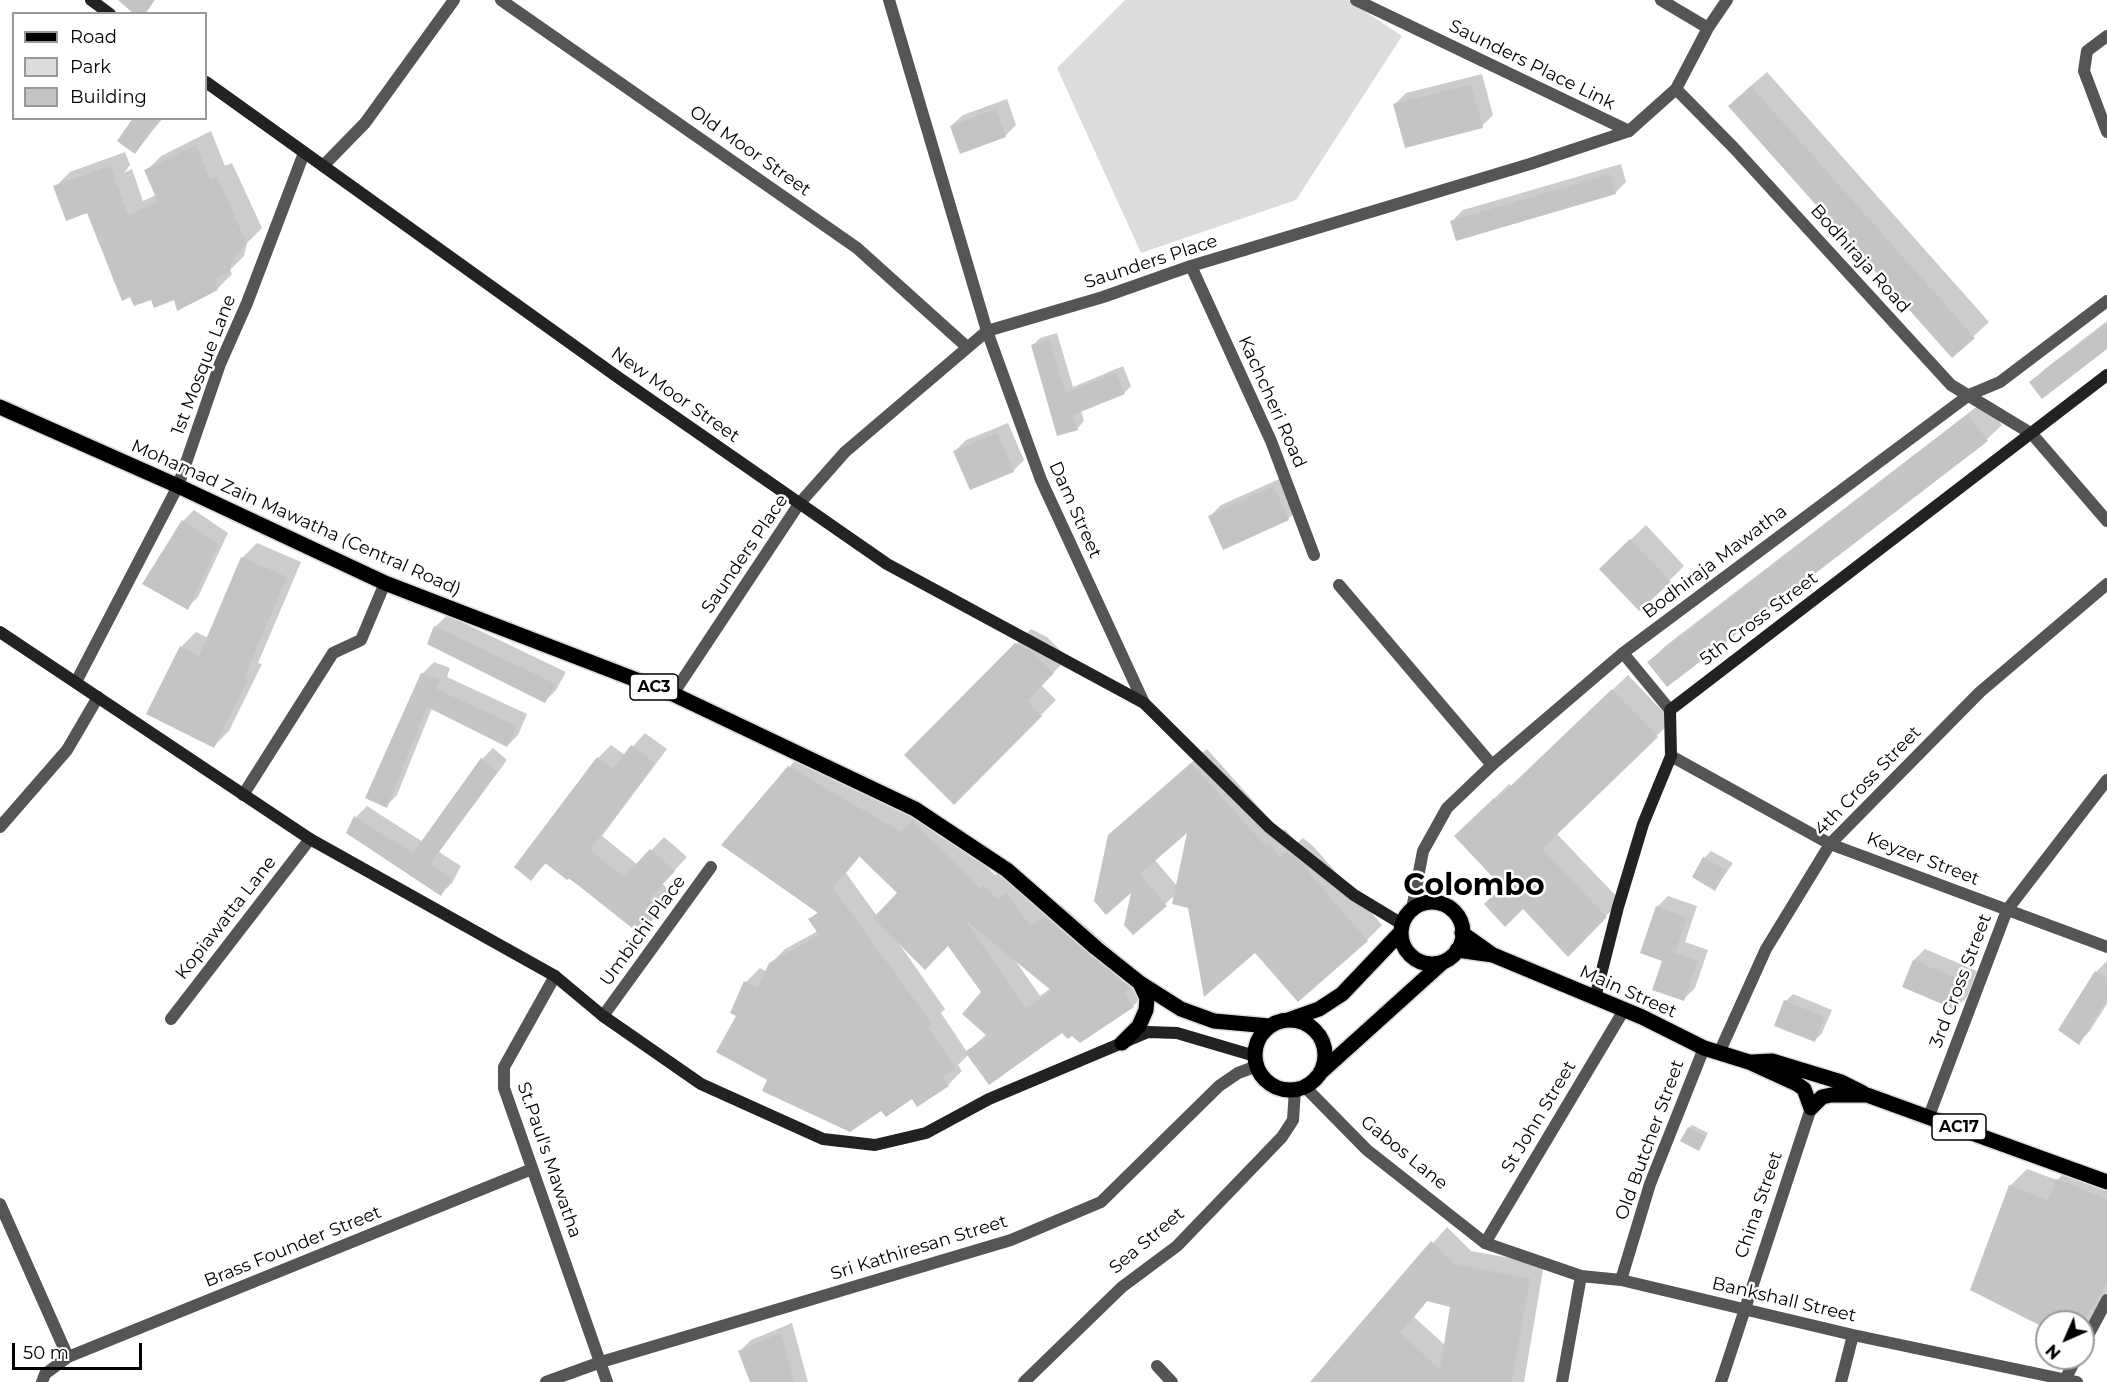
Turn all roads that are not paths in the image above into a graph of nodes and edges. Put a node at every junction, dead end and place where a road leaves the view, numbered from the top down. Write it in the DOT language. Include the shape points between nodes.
graph roads {
  1 [pos="91,0"];
  2 [pos="454,0"];
  3 [pos="501,0"];
  4 [pos="889,0"];
  5 [pos="1356,0"];
  6 [pos="1661,0"];
  7 [pos="1727,0"];
  8 [pos="107,12"];
  9 [pos="1708,28"];
  10 [pos="2107,36"];
  11 [pos="207,83"];
  12 [pos="1676,89"];
  13 [pos="1629,131"];
  14 [pos="2107,132"];
  15 [pos="304,153"];
  16 [pos="323,166"];
  17 [pos="1191,266"];
  18 [pos="2107,301"];
  19 [pos="987,331"];
  20 [pos="967,347"];
  21 [pos="2107,375"];
  22 [pos="1969,395"];
  23 [pos="0,407"];
  24 [pos="2032,434"];
  25 [pos="178,486"];
  26 [pos="799,504"];
  27 [pos="2107,521"];
  28 [pos="1314,555"];
  29 [pos="385,583"];
  30 [pos="2107,584"];
  31 [pos="1339,585"];
  32 [pos="0,632"];
  33 [pos="1623,653"];
  34 [pos="76,682"];
  35 [pos="673,694"];
  36 [pos="98,697"];
  37 [pos="1144,703"];
  38 [pos="1671,710"];
  39 [pos="1671,756"];
  40 [pos="1492,765"];
  41 [pos="2107,780"];
  42 [pos="243,795"];
  43 [pos="0,827"];
  44 [pos="309,839"];
  45 [pos="1830,844"];
  46 [pos="711,867"];
  47 [pos="1412,909"];
  48 [pos="2007,910"];
  49 [pos="1401,928"];
  50 [pos="1462,933"];
  51 [pos="2107,947"];
  52 [pos="1457,950"];
  53 [pos="1492,955"];
  54 [pos="1443,962"];
  55 [pos="555,976"];
  56 [pos="1140,983"];
  57 [pos="1595,998"];
  58 [pos="1624,1010"];
  59 [pos="603,1016"];
  60 [pos="171,1019"];
  61 [pos="1288,1020"];
  62 [pos="1269,1026"];
  63 [pos="1122,1043"];
  64 [pos="1711,1050"];
  65 [pos="1256,1061"];
  66 [pos="1749,1062"];
  67 [pos="1320,1073"];
  68 [pos="1300,1088"];
  69 [pos="1867,1095"];
  70 [pos="1811,1108"];
  71 [pos="1929,1116"];
  72 [pos="532,1169"];
  73 [pos="2107,1182"];
  74 [pos="0,1204"];
  75 [pos="1485,1243"];
  76 [pos="1581,1276"];
  77 [pos="1621,1280"];
  78 [pos="2107,1300"];
  79 [pos="1743,1309"];
  80 [pos="2095,1322"];
  81 [pos="1853,1335"];
  82 [pos="68,1357"];
  83 [pos="601,1362"];
  84 [pos="1157,1366"];
  85 [pos="2069,1381"];
  86 [pos="42,1382"];
  87 [pos="546,1382"];
  88 [pos="607,1382"];
  89 [pos="1024,1382"];
  90 [pos="1172,1382"];
  91 [pos="1562,1382"];
  92 [pos="1721,1382"];
  93 [pos="1841,1382"];
  1 -- 8 [label="main road"];
  2 -- 16 [label="street" via="365,123"];
  3 -- 20 [label="street, Old Moor Street" via="856,248"];
  4 -- 19 [label="street, Dam Street"];
  5 -- 13 [label="street, Saunders Place Link"];
  6 -- 9 [label="street"];
  7 -- 9 [label="street, Saunders Place"];
  9 -- 12 [label="street, Saunders Place"];
  10 -- 14 [label="street" via="2087,51 2084,71"];
  11 -- 15 [label="main road, New Moor Street"];
  12 -- 13 [label="street, Saunders Place"];
  12 -- 22 [label="street, Bodhiraja Road" via="1951,385"];
  13 -- 17 [label="street, Saunders Place"];
  15 -- 16 [label="main road, New Moor Street"];
  15 -- 25 [label="street, 1st Mosque Lane" via="220,364"];
  16 -- 26 [label="main road, New Moor Street"];
  17 -- 19 [label="street, Saunders Place"];
  17 -- 28 [label="street, Kachcheri Road" via="1271,441"];
  18 -- 22 [label="street, Bodhiraja Mawatha" via="2000,382"];
  19 -- 20 [label="street, Saunders Place"];
  19 -- 37 [label="street, Dam Street" via="1041,480"];
  20 -- 26 [label="street, Saunders Place" via="845,452"];
  21 -- 24 [label="main road, 5th Cross Street"];
  22 -- 24 [label="street, Bodhiraja Road"];
  22 -- 33 [label="street, Bodhiraja Mawatha"];
  23 -- 25 [label="main road, Mohamad Zain Mawatha (Central Road) / AC3"];
  24 -- 27 [label="street, Bodhiraja Road"];
  24 -- 38 [label="main road, 5th Cross Street"];
  25 -- 29 [label="main road, Mohamad Zain Mawatha (Central Road) / AC3"];
  25 -- 34 [label="street, 1st Mosque Lane"];
  26 -- 35 [label="street, Saunders Place"];
  26 -- 37 [label="main road, New Moor Street" via="887,564"];
  29 -- 35 [label="main road, Mohamad Zain Mawatha (Central Road) / AC3"];
  29 -- 42 [label="street" via="361,640 333,653"];
  30 -- 45 [label="street, 4th Cross Street" via="1980,692"];
  31 -- 40 [label="street"];
  32 -- 34 [label="main road"];
  33 -- 38 [label="street"];
  33 -- 40 [label="street, Bodhiraja Mawatha"];
  34 -- 36 [label="main road"];
  35 -- 56 [label="main road, Mohamad Zain Mawatha (Central Road) / AC3" via="915,809 1007,870"];
  36 -- 42 [label="main road"];
  36 -- 43 [label="street" via="67,750"];
  37 -- 49 [label="main road, Dam Street" via="1269,827"];
  38 -- 39 [label="main road"];
  39 -- 45 [label="street, Keyzer Street"];
  39 -- 57 [label="main road" via="1643,824"];
  40 -- 47 [label="street, Bodhiraja Mawatha" via="1447,808 1423,851"];
  41 -- 48 [label="street, 3rd Cross Street"];
  42 -- 44 [label="main road"];
  44 -- 55 [label="main road"];
  44 -- 60 [label="street, Kopiawatta Lane"];
  45 -- 48 [label="street, Keyzer Street"];
  45 -- 64 [label="street, 4th Cross Street"];
  46 -- 59 [label="street, Umbichi Place"];
  47 -- 49 [label="main road"];
  47 -- 50 [label="main road" via="1421,904 1440,904 1456,915"];
  48 -- 51 [label="street, Keyzer Street"];
  48 -- 71 [label="street, 3rd Cross Street"];
  49 -- 54 [label="main road" via="1404,947 1418,961"];
  49 -- 61 [label="main road" via="1342,994 1319,1009"];
  50 -- 52 [label="main road"];
  50 -- 53 [label="main road, Main Street / AC17"];
  52 -- 53 [label="main road, Main Street / AC17"];
  52 -- 54 [label="main road"];
  53 -- 57 [label="main road, Main Street / AC17"];
  54 -- 67 [label="main road"];
  55 -- 59 [label="main road"];
  55 -- 72 [label="street, St.Paul's Mawatha" via="504,1066 504,1088"];
  56 -- 62 [label="main road, Mohamad Zain Mawatha (Central Road) / AC3" via="1181,1009 1214,1021"];
  56 -- 63 [label="main road" via="1147,998 1146,1010"];
  57 -- 58 [label="main road, Main Street / AC17"];
  58 -- 64 [label="main road, Main Street / AC17"];
  58 -- 75 [label="street, St John Street"];
  59 -- 63 [label="main road" via="701,1083 823,1139 875,1145 926,1133 989,1099"];
  61 -- 62 [label="main road"];
  61 -- 67 [label="main road" via="1308,1025 1322,1041 1324,1063"];
  62 -- 65 [label="main road" via="1257,1042"];
  63 -- 65 [label="main road" via="1160,1030"];
  64 -- 66 [label="main road, Main Street / AC17"];
  64 -- 77 [label="street, Old Butcher Street" via="1650,1184"];
  65 -- 68 [label="main road" via="1274,1086"];
  65 -- 83 [label="street, Sri Kathiresan Street" via="1219,1086 1101,1202 1011,1240"];
  66 -- 69 [label="main road, Main Street / AC17" via="1772,1061 1841,1082"];
  66 -- 70 [label="main road, Main Street / AC17" via="1804,1089"];
  67 -- 68 [label="main road"];
  68 -- 75 [label="street, Gabos Lane" via="1366,1150"];
  68 -- 89 [label="street, Sea Street" via="1293,1120 1282,1137 1177,1246 1122,1287"];
  69 -- 70 [label="main road, Main Street / AC17" via="1822,1097"];
  69 -- 71 [label="main road, Main Street / AC17"];
  70 -- 79 [label="street, China Street"];
  71 -- 73 [label="main road, Main Street / AC17"];
  72 -- 82 [label="street, Brass Founder Street"];
  72 -- 83 [label="street, St.Paul's Mawatha"];
  74 -- 82 [label="street"];
  75 -- 76 [label="street, Bankshall Street"];
  76 -- 77 [label="street, Bankshall Street"];
  76 -- 91 [label="street"];
  77 -- 79 [label="street, Bankshall Street"];
  78 -- 80 [label="street"];
  79 -- 81 [label="street, Bankshall Street"];
  79 -- 92 [label="street, China Street"];
  81 -- 85 [label="street, Bankshall Street"];
  81 -- 93 [label="street"];
  82 -- 86 [label="street, Brass Founder Street" via="45,1374"];
  83 -- 87 [label="street, Sri Kathiresan Street"];
  83 -- 88 [label="street, St.Paul's Mawatha"];
  84 -- 90 [label="street"];
}
